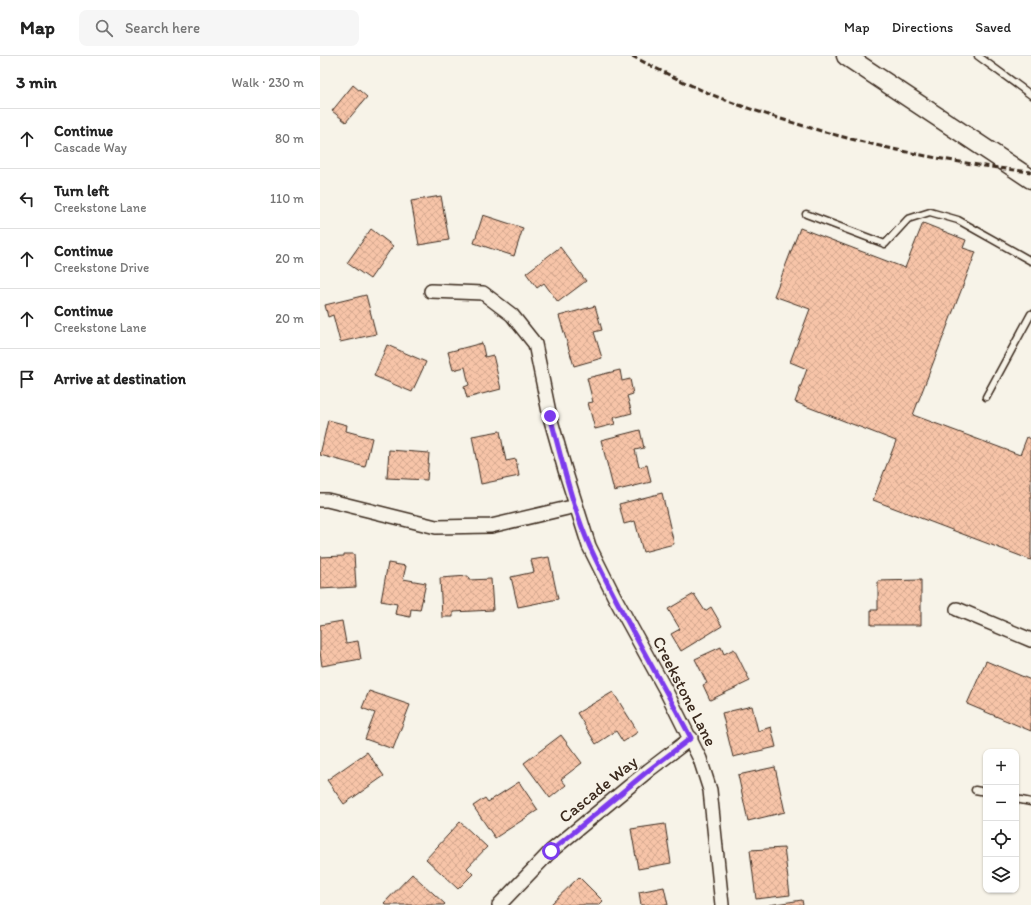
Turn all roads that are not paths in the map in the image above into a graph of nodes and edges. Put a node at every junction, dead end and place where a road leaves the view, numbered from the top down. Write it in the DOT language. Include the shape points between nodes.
graph roads {
  1 [pos="846,56"];
  2 [pos="978,56"];
  3 [pos="1031,95"];
  4 [pos="1031,178"];
  5 [pos="806,214"];
  6 [pos="1031,261"];
  7 [pos="431,291"];
  8 [pos="1031,314"];
  9 [pos="986,397"];
  10 [pos="320,500"];
  11 [pos="576,506"];
  12 [pos="957,609"];
  13 [pos="1031,640"];
  14 [pos="691,738"];
  15 [pos="975,790"];
  16 [pos="983,791"];
  17 [pos="1019,800"];
  18 [pos="1031,802"];
  19 [pos="499,905"];
  20 [pos="722,905"];
  1 -- 4 [label="street"];
  2 -- 3 [label="lane"];
  5 -- 6 [label="lane" via="885,244 908,219 930,212 958,220"];
  7 -- 11 [label="street, Creekstone Lane" via="483,293 512,315 535,344 550,416"];
  8 -- 9 [label="lane"];
  10 -- 11 [label="street" via="436,527 491,526"];
  11 -- 14 [label="street, Creekstone Lane" via="590,546 607,582"];
  12 -- 13 [label="street"];
  14 -- 19 [label="street, Cascade Way" via="551,851"];
  14 -- 20 [label="street, Creekstone Lane" via="710,790"];
  15 -- 16 [label="lane"];
  17 -- 18 [label="lane"];
}
